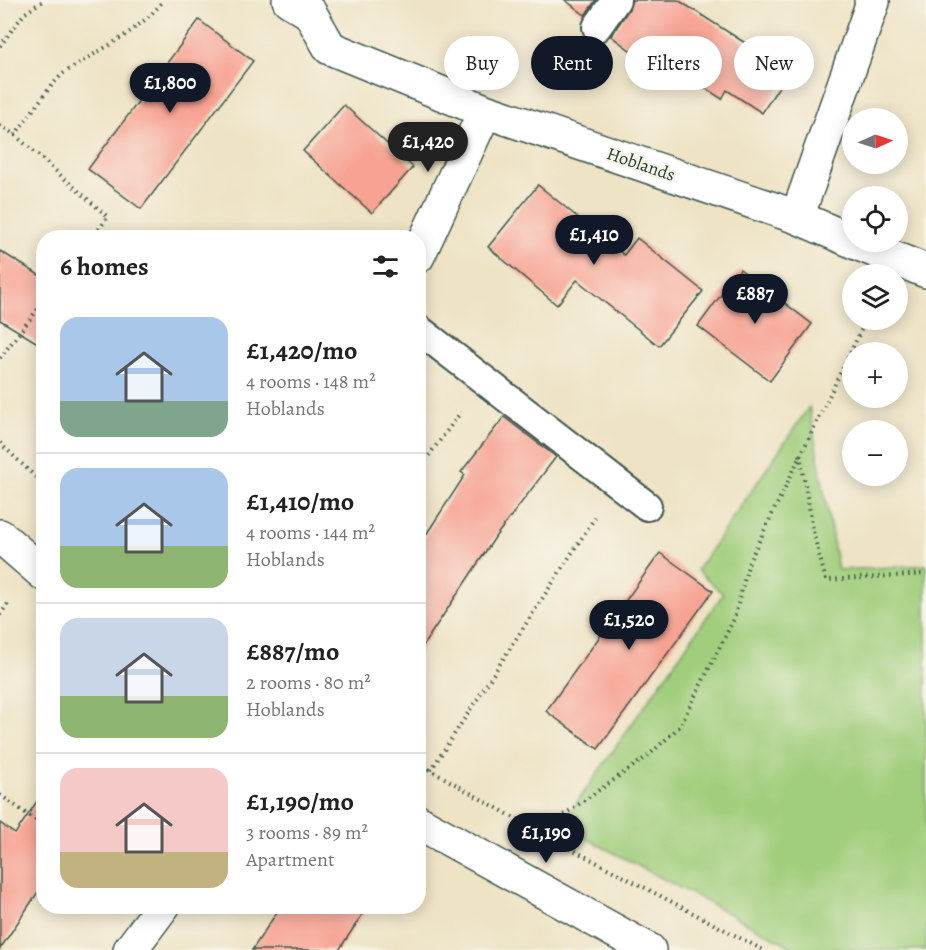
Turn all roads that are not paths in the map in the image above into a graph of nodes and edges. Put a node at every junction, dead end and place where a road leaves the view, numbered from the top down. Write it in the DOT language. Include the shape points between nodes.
graph roads {
  1 [pos="289,0"];
  2 [pos="616,0"];
  3 [pos="873,1"];
  4 [pos="597,27"];
  5 [pos="485,111"];
  6 [pos="797,217"];
  7 [pos="842,236"];
  8 [pos="426,238"];
  9 [pos="880,252"];
  10 [pos="926,271"];
  11 [pos="426,335"];
  12 [pos="647,506"];
  13 [pos="0,536"];
  14 [pos="36,567"];
  15 [pos="426,826"];
  16 [pos="157,914"];
  17 [pos="130,950"];
  18 [pos="649,950"];
  1 -- 5 [label="street, Hoblands" via="310,13 330,48"];
  2 -- 4 [label="lane"];
  3 -- 6 [label="street"];
  5 -- 6 [label="street, Hoblands"];
  5 -- 8 [label="street"];
  6 -- 7 [label="street, Hoblands"];
  9 -- 10 [label="street, Hoblands"];
  11 -- 12 [label="lane"];
  13 -- 14 [label="street"];
  15 -- 18 [label="street"];
  16 -- 17 [label="street"];
}
